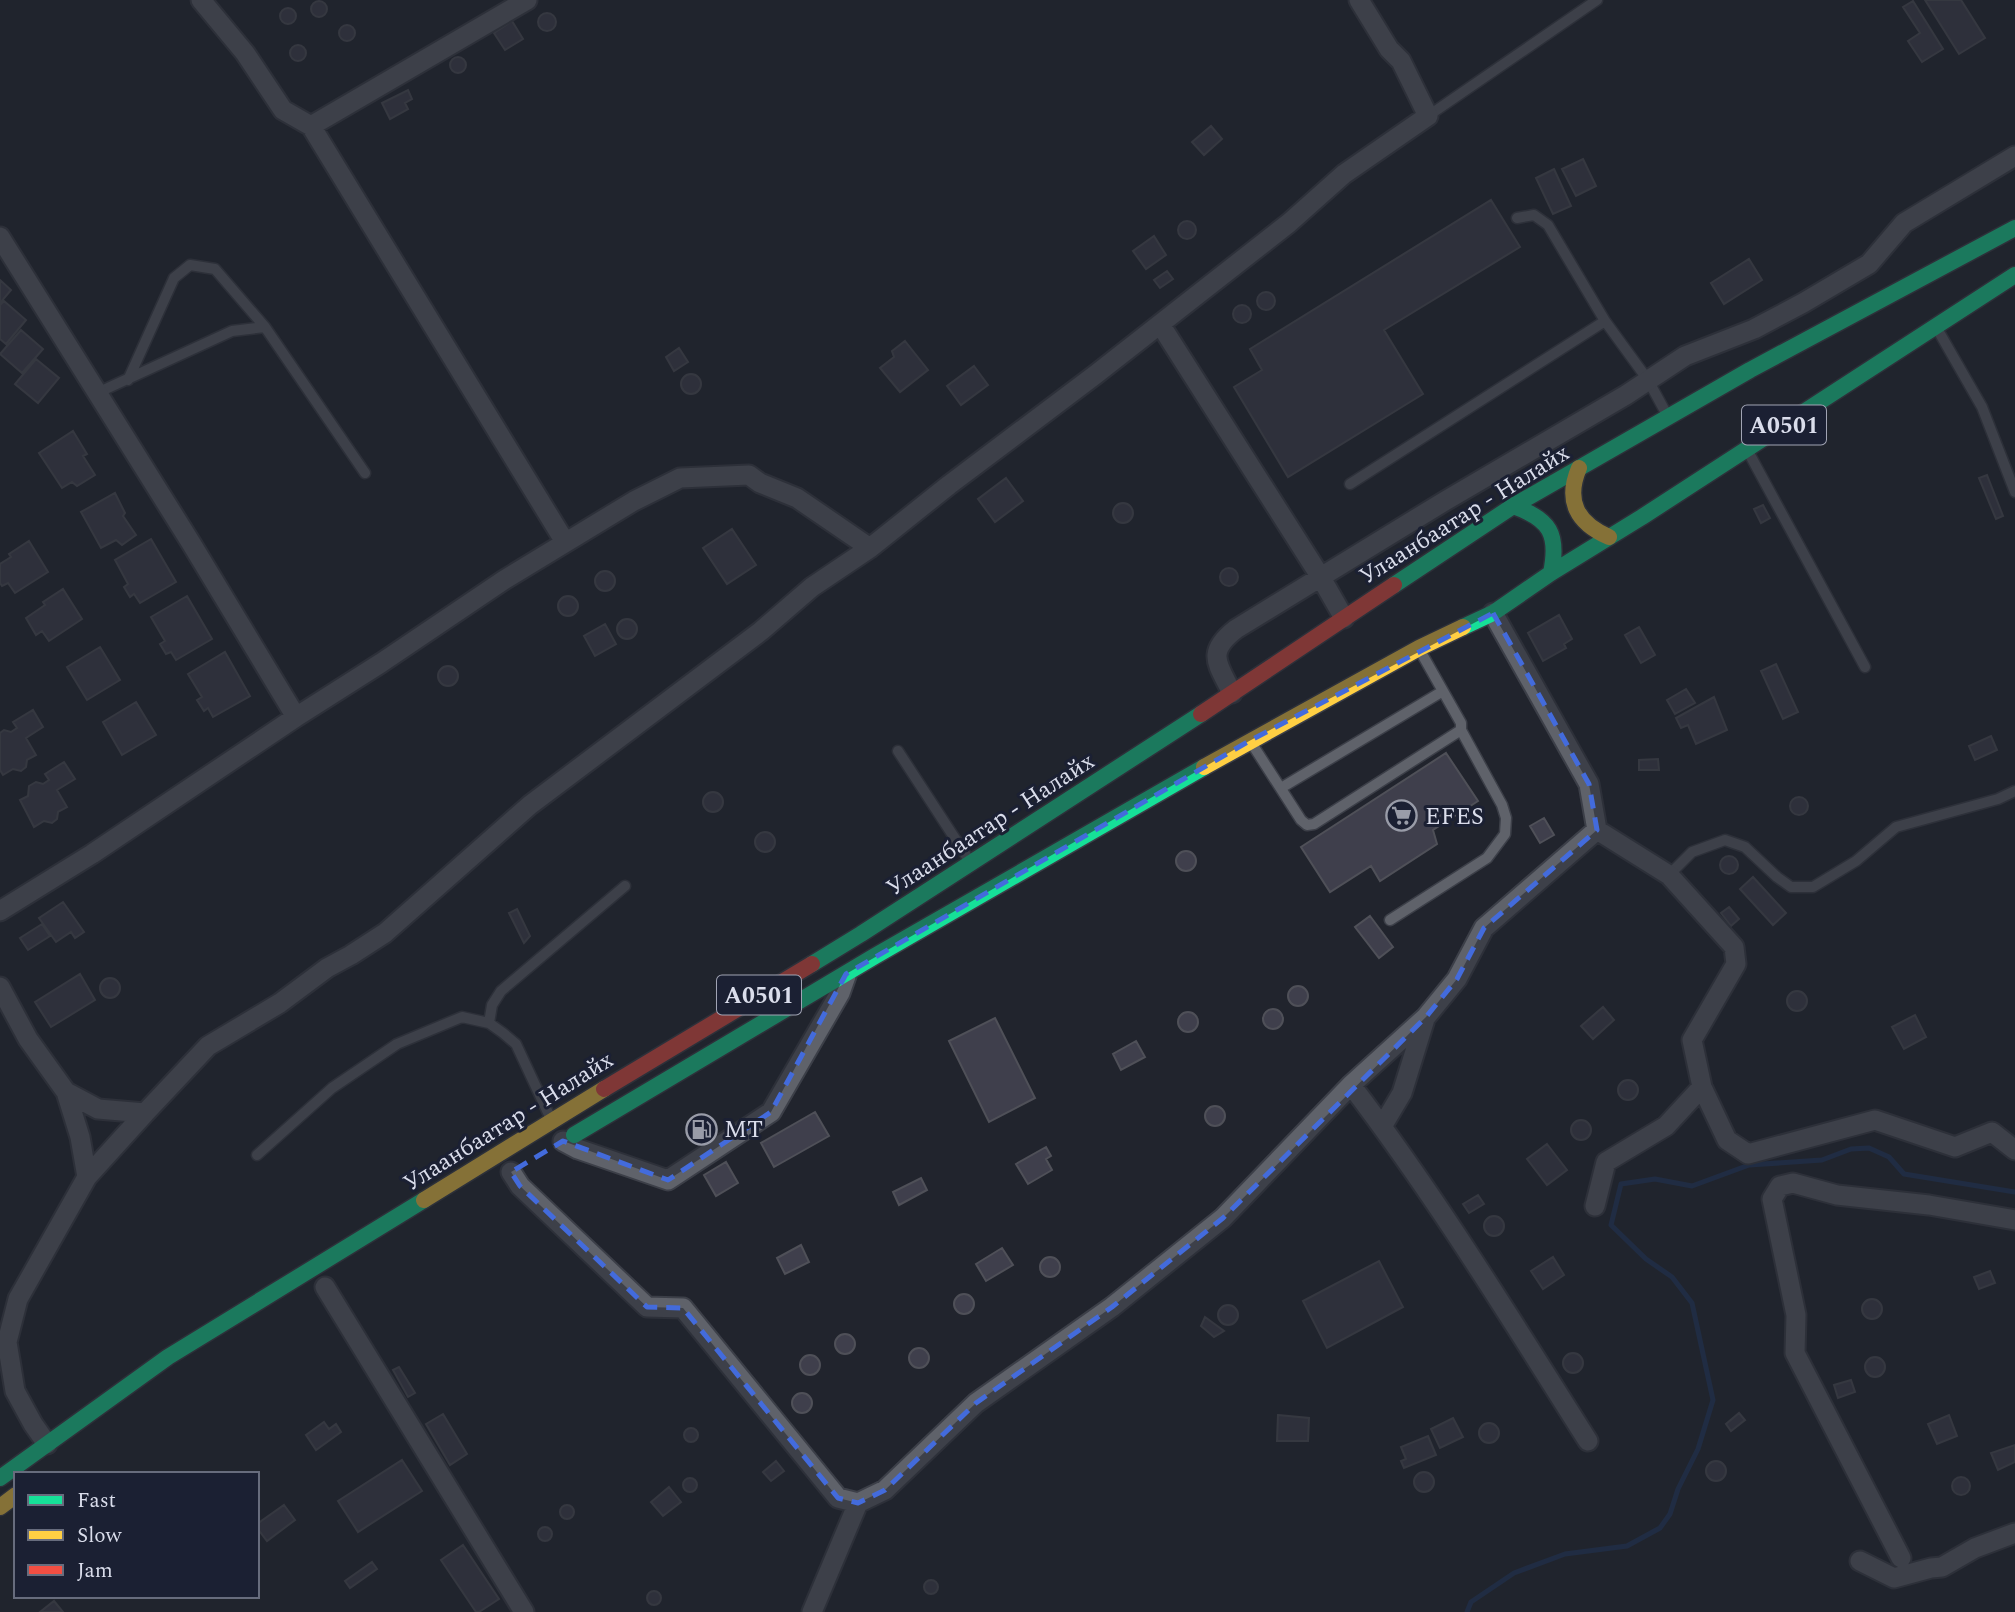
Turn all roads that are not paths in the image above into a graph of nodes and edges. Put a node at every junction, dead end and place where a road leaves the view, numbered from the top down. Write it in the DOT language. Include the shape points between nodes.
graph roads {
  1 [pos="201,0"];
  2 [pos="527,0"];
  3 [pos="1597,0"];
  4 [pos="1363,2"];
  5 [pos="1428,116"];
  6 [pos="311,127"];
  7 [pos="2015,156"];
  8 [pos="1517,218"];
  9 [pos="2015,228"];
  10 [pos="0,237"];
  11 [pos="2015,275"];
  12 [pos="1605,321"];
  13 [pos="1160,324"];
  14 [pos="1935,326"];
  15 [pos="265,327"];
  16 [pos="128,380"];
  17 [pos="1648,380"];
  18 [pos="97,393"];
  19 [pos="1667,416"];
  20 [pos="1747,449"];
  21 [pos="1579,468"];
  22 [pos="365,473"];
  23 [pos="1350,484"];
  24 [pos="2015,492"];
  25 [pos="1513,506"];
  26 [pos="1609,537"];
  27 [pos="565,542"];
  28 [pos="870,548"];
  29 [pos="1551,573"];
  30 [pos="1320,576"];
  31 [pos="1493,613"];
  32 [pos="1344,618"];
  33 [pos="1419,648"];
  34 [pos="1866,667"];
  35 [pos="1443,691"];
  36 [pos="1232,693"];
  37 [pos="296,717"];
  38 [pos="1461,730"];
  39 [pos="1251,740"];
  40 [pos="898,751"];
  41 [pos="1281,788"];
  42 [pos="2015,791"];
  43 [pos="1597,830"];
  44 [pos="971,863"];
  45 [pos="1670,875"];
  46 [pos="625,886"];
  47 [pos="0,911"];
  48 [pos="1390,920"];
  49 [pos="846,974"];
  50 [pos="0,987"];
  51 [pos="1426,1017"];
  52 [pos="489,1023"];
  53 [pos="1352,1084"];
  54 [pos="1702,1087"];
  55 [pos="66,1092"];
  56 [pos="145,1114"];
  57 [pos="551,1121"];
  58 [pos="1383,1125"];
  59 [pos="558,1144"];
  60 [pos="2015,1150"];
  61 [pos="257,1155"];
  62 [pos="511,1172"];
  63 [pos="87,1177"];
  64 [pos="1595,1206"];
  65 [pos="2015,1220"];
  66 [pos="325,1287"];
  67 [pos="1588,1441"];
  68 [pos="47,1444"];
  69 [pos="0,1478"];
  70 [pos="859,1503"];
  71 [pos="2015,1533"];
  72 [pos="1901,1558"];
  73 [pos="1860,1562"];
  74 [pos="524,1612"];
  75 [pos="812,1612"];
  1 -- 6 [label="street" via="245,53 283,110"];
  2 -- 6 [label="street"];
  3 -- 5 [label="lane"];
  4 -- 5 [label="street" via="1406,69"];
  5 -- 13 [label="street" via="1344,174"];
  6 -- 27 [label="street"];
  7 -- 17 [label="street" via="1904,223 1858,271 1762,325 1685,356"];
  8 -- 12 [label="lane" via="1534,215 1548,225"];
  9 -- 19 [label="highway, Улаанбаатар - Налайх / A0501"];
  10 -- 18 [label="street"];
  11 -- 14 [label="highway, Улаанбаатар - Налайх / A0501"];
  12 -- 17 [label="lane"];
  12 -- 23 [label="lane"];
  13 -- 28 [label="street"];
  13 -- 30 [label="street"];
  14 -- 20 [label="highway, Улаанбаатар - Налайх / A0501"];
  14 -- 24 [label="lane" via="1982,407"];
  15 -- 16 [label="lane" via="232,331"];
  15 -- 16 [label="lane" via="215,269 190,265 174,278"];
  15 -- 22 [label="lane"];
  16 -- 18 [label="lane"];
  17 -- 19 [label="lane"];
  17 -- 30 [label="street"];
  18 -- 37 [label="street"];
  19 -- 21 [label="highway, Улаанбаатар - Налайх / A0501"];
  20 -- 26 [label="highway, Улаанбаатар - Налайх / A0501"];
  20 -- 34 [label="lane"];
  21 -- 25 [label="highway, Улаанбаатар - Налайх / A0501"];
  21 -- 26 [label="highway" via="1571,488 1573,502 1595,532"];
  25 -- 29 [label="highway" via="1530,511 1550,529 1555,540"];
  25 -- 32 [label="highway, Улаанбаатар - Налайх / A0501"];
  26 -- 29 [label="highway, Улаанбаатар - Налайх / A0501"];
  27 -- 28 [label="street" via="680,478 749,475 797,498"];
  27 -- 37 [label="street"];
  28 -- 56 [label="street" via="530,805 385,933 208,1046"];
  29 -- 31 [label="highway, Улаанбаатар - Налайх / A0501"];
  30 -- 32 [label="street"];
  30 -- 36 [label="street" via="1225,637 1216,662"];
  31 -- 33 [label="highway, Улаанбаатар - Налайх / A0501"];
  31 -- 43 [label="street" via="1589,784"];
  32 -- 36 [label="highway, Улаанбаатар - Налайх / A0501"];
  33 -- 35 [label="lane"];
  33 -- 39 [label="highway, Улаанбаатар - Налайх / A0501"];
  35 -- 38 [label="lane"];
  35 -- 41 [label="lane"];
  36 -- 44 [label="highway, Улаанбаатар - Налайх / A0501"];
  37 -- 47 [label="street" via="92,855"];
  38 -- 41 [label="lane" via="1314,824 1301,820"];
  38 -- 48 [label="lane" via="1502,805 1504,834 1487,858"];
  39 -- 41 [label="lane"];
  39 -- 49 [label="highway, Улаанбаатар - Налайх / A0501"];
  40 -- 44 [label="lane"];
  42 -- 45 [label="lane" via="1896,827 1856,861 1813,887 1791,887 1745,847 1726,840 1692,852"];
  43 -- 45 [label="street"];
  43 -- 51 [label="street" via="1484,928 1457,979"];
  44 -- 57 [label="highway, Улаанбаатар - Налайх / A0501"];
  45 -- 54 [label="street" via="1734,947 1735,964 1692,1040"];
  46 -- 52 [label="lane" via="500,991"];
  49 -- 59 [label="highway, Улаанбаатар - Налайх / A0501"];
  49 -- 59 [label="street" via="840,993 771,1112 668,1180"];
  50 -- 55 [label="street"];
  51 -- 53 [label="street"];
  51 -- 58 [label="street" via="1402,1093"];
  52 -- 57 [label="lane" via="516,1044"];
  52 -- 61 [label="lane" via="462,1017 397,1044 332,1088"];
  53 -- 58 [label="street"];
  53 -- 70 [label="street" via="1223,1218 1112,1307 976,1403 886,1490"];
  54 -- 60 [label="street" via="1727,1140 1748,1154 1875,1120 1955,1147 1992,1132"];
  54 -- 64 [label="street" via="1666,1126 1606,1162"];
  55 -- 56 [label="street" via="97,1109"];
  55 -- 63 [label="street"];
  56 -- 63 [label="street"];
  57 -- 68 [label="highway, Улаанбаатар - Налайх / A0501" via="168,1357"];
  58 -- 67 [label="street"];
  62 -- 70 [label="street" via="520,1186 647,1307 683,1308 838,1498"];
  63 -- 68 [label="street" via="18,1299 6,1342 15,1391"];
  65 -- 72 [label="street" via="1838,1195 1793,1183 1780,1186 1772,1199 1797,1315 1796,1353"];
  66 -- 74 [label="street"];
  68 -- 69 [label="highway, Улаанбаатар - Налайх / A0501"];
  70 -- 75 [label="street"];
  71 -- 73 [label="street" via="1942,1567 1894,1578"];
}
